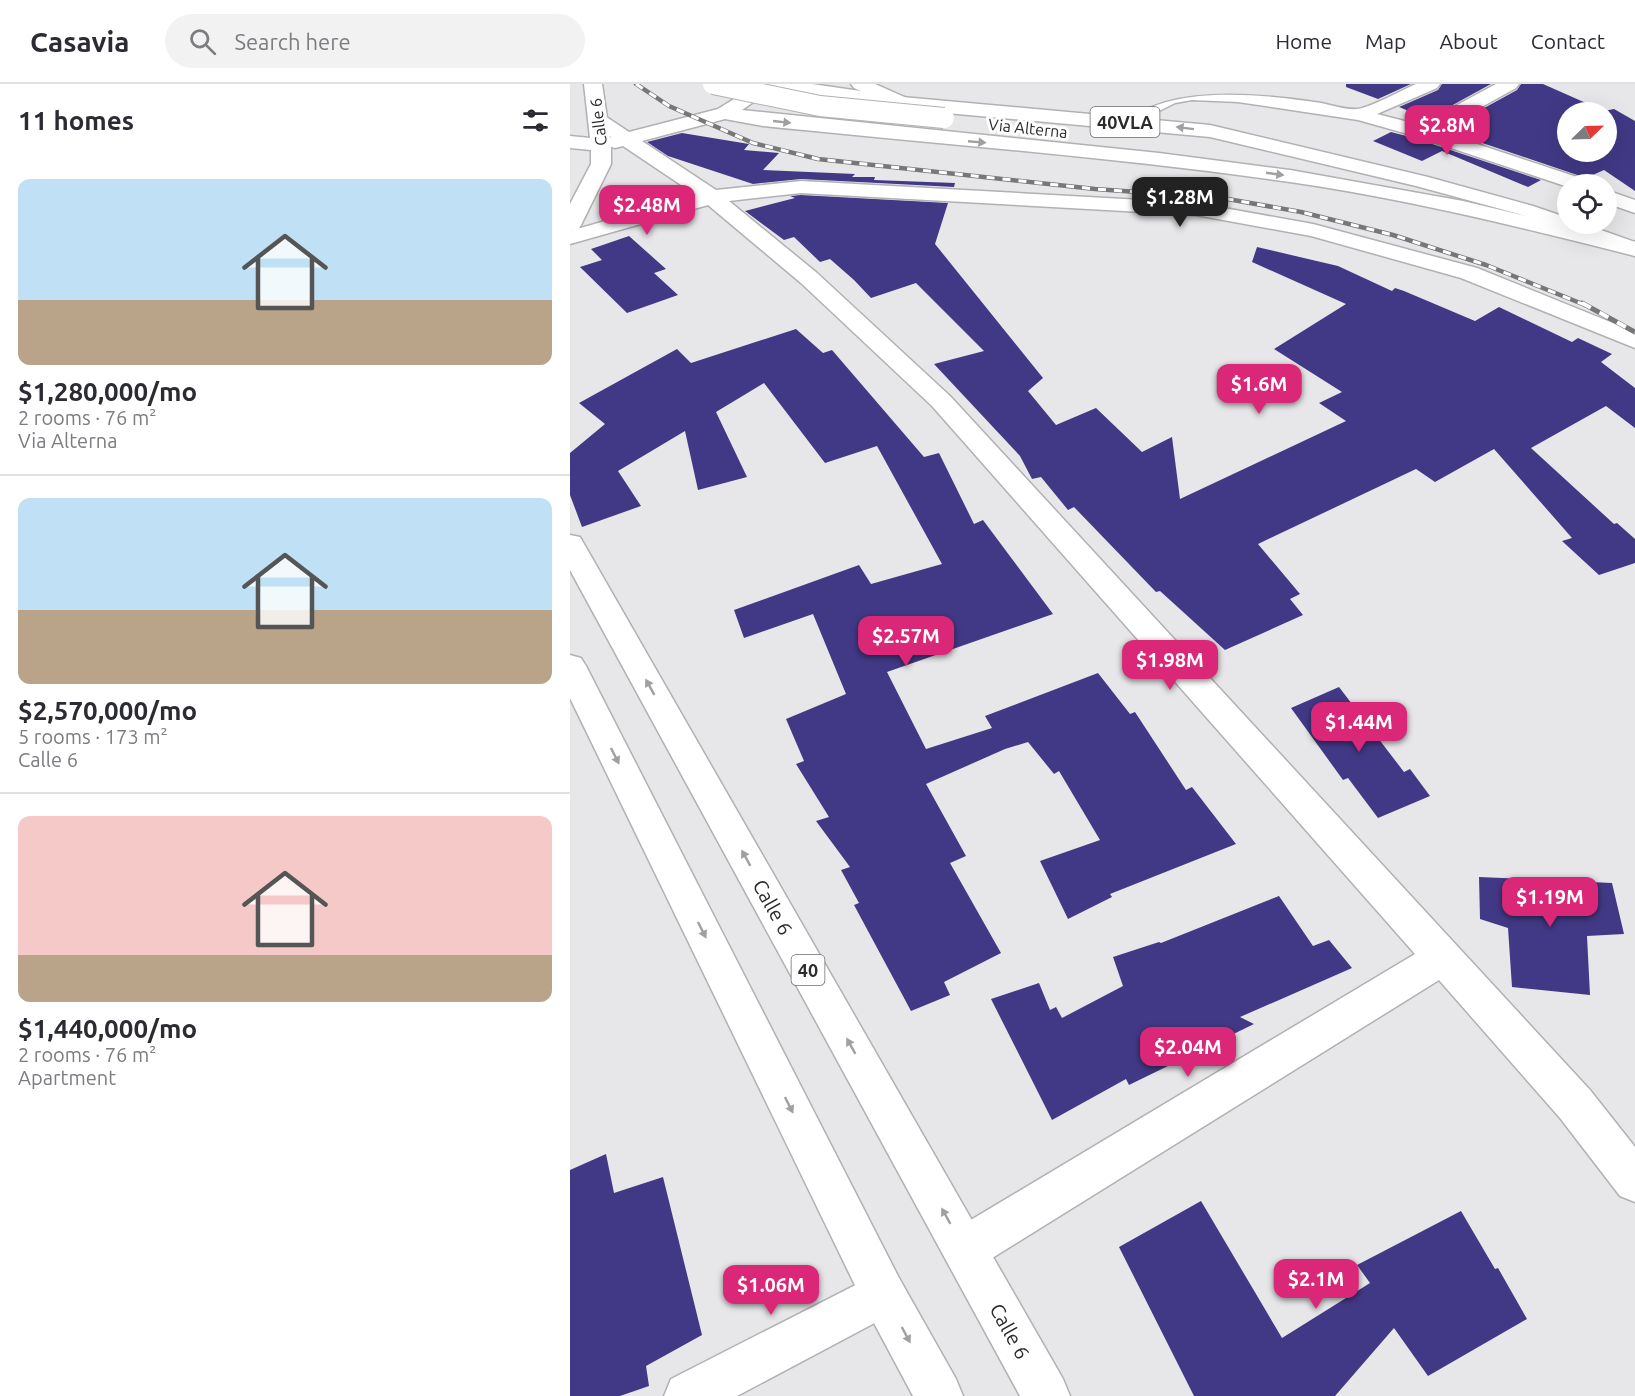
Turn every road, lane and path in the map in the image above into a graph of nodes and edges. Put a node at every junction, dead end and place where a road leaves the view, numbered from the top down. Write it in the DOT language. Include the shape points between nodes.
graph roads {
  1 [pos="593,84"];
  2 [pos="713,84"];
  3 [pos="770,84"];
  4 [pos="775,84"];
  5 [pos="860,84"];
  6 [pos="1431,84"];
  7 [pos="1510,84"];
  8 [pos="902,103"];
  9 [pos="725,113"];
  10 [pos="1359,115"];
  11 [pos="598,120"];
  12 [pos="1137,123"];
  13 [pos="1422,132"];
  14 [pos="628,138"];
  15 [pos="570,141"];
  16 [pos="601,145"];
  17 [pos="1345,163"];
  18 [pos="1557,177"];
  19 [pos="712,197"];
  20 [pos="1617,200"];
  21 [pos="1635,207"];
  22 [pos="570,225"];
  23 [pos="570,238"];
  24 [pos="1635,249"];
  25 [pos="1635,341"];
  26 [pos="570,544"];
  27 [pos="570,666"];
  28 [pos="1443,957"];
  29 [pos="1635,1180"];
  30 [pos="965,1249"];
  31 [pos="883,1294"];
  32 [pos="688,1396"];
  33 [pos="939,1396"];
  34 [pos="1046,1396"];
  1 -- 11 [label="main road, Calle 6"];
  2 -- 17 [label="main road, Via Alterna / 40VLA, bridge" via="820,106"];
  3 -- 9 [label="main road"];
  4 -- 8 [label="main road, Via Alterna / 40VLA"];
  5 -- 8 [label="main road"];
  6 -- 10 [label="main road"];
  7 -- 13 [label="main road"];
  8 -- 12 [label="main road, Via Alterna / 40VLA"];
  9 -- 14 [label="main road"];
  9 -- 24 [label="main road, one-way" via="1293,176 1518,218"];
  10 -- 12 [label="main road" via="1238,96 1192,94 1152,107"];
  10 -- 13 [label="main road"];
  11 -- 14 [label="main road"];
  11 -- 16 [label="main road, Calle 6"];
  17 -- 12 [label="main road, Via Alterna / 40VLA, one-way" via="1210,131"];
  13 -- 18 [label="main road"];
  14 -- 16 [label="main road"];
  14 -- 19 [label="main road"];
  15 -- 16 [label="main road"];
  16 -- 22 [label="main road, Calle 6" via="601,164"];
  17 -- 24 [label="main road, Via Alterna / 40VLA" via="1526,210"];
  19 -- 23 [label="main road"];
  19 -- 25 [label="main road" via="801,187 1196,209 1313,230 1469,273"];
  19 -- 28 [label="main road" via="809,278 941,400"];
  20 -- 21 [label="main road"];
  30 -- 26 [label="main road, Calle 6 / 40, one-way"];
  27 -- 31 [label="main road, one-way"];
  28 -- 29 [label="main road" via="1575,1104"];
  28 -- 30 [label="main road"];
  30 -- 34 [label="main road, Calle 6 / 40"];
  31 -- 32 [label="main road"];
  31 -- 33 [label="main road, one-way"];
}
